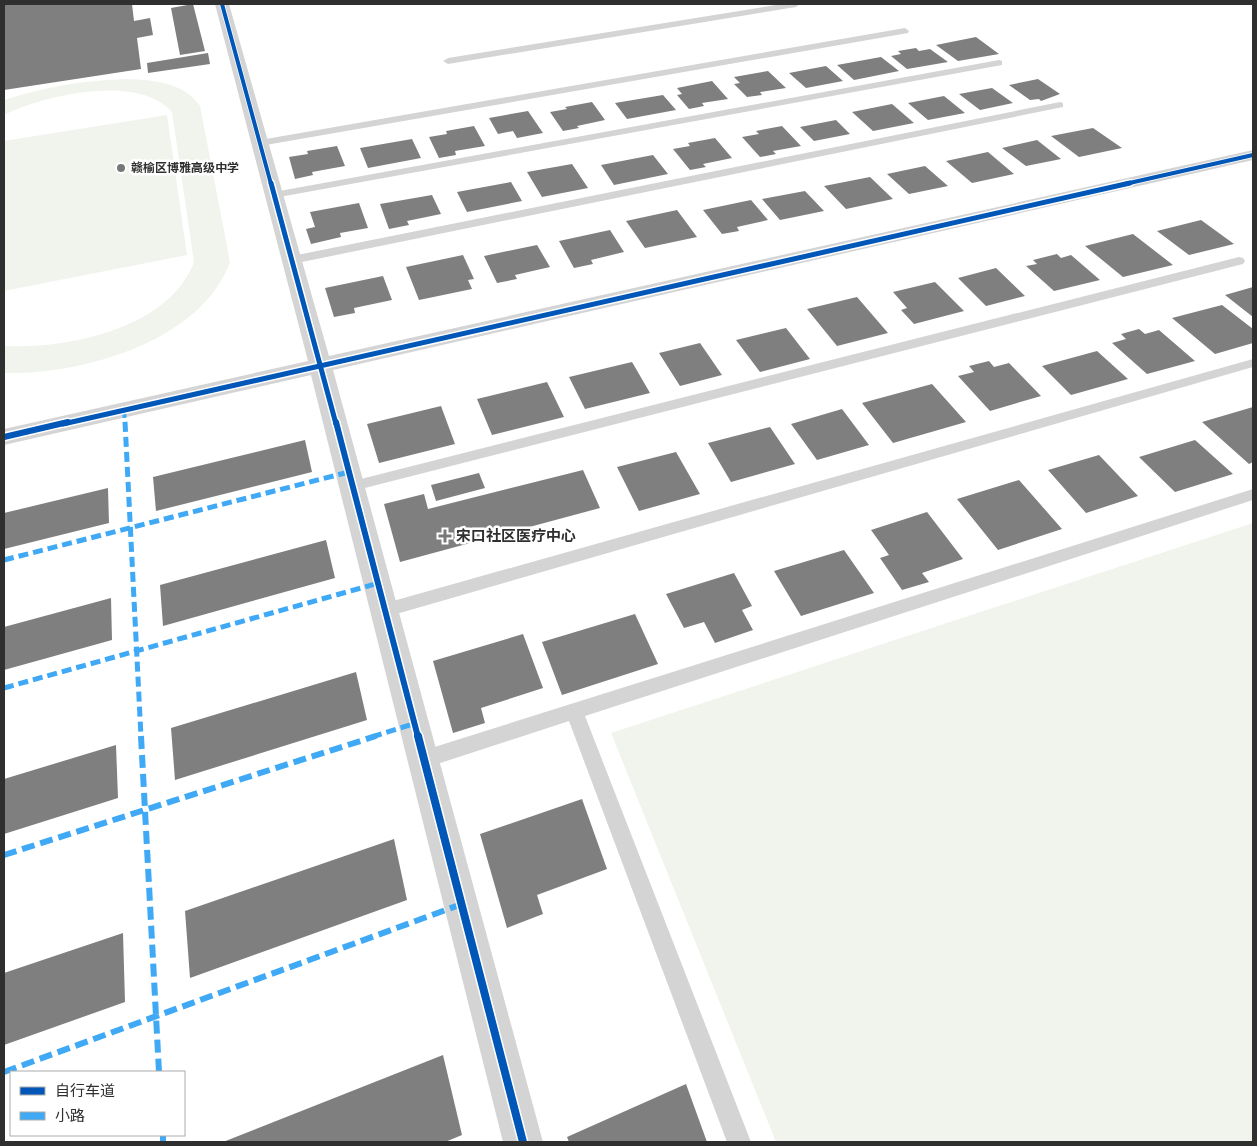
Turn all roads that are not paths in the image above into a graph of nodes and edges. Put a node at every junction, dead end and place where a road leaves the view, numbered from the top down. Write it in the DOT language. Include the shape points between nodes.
graph roads {
  1 [pos="222,4"];
  2 [pos="796,4"];
  3 [pos="905,31"];
  4 [pos="448,62"];
  5 [pos="999,63"];
  6 [pos="1060,105"];
  7 [pos="260,143"];
  8 [pos="1253,155"];
  9 [pos="274,195"];
  10 [pos="292,260"];
  11 [pos="1239,261"];
  12 [pos="1253,363"];
  13 [pos="320,365"];
  14 [pos="4,437"];
  15 [pos="353,486"];
  16 [pos="1253,494"];
  17 [pos="386,610"];
  18 [pos="574,711"];
  19 [pos="425,759"];
  20 [pos="523,1142"];
  21 [pos="739,1142"];
  1 -- 7 [label="street"];
  2 -- 4 [label="lane"];
  3 -- 7 [label="lane"];
  5 -- 9 [label="lane"];
  6 -- 10 [label="lane"];
  7 -- 9 [label="street"];
  8 -- 13 [label="street"];
  9 -- 10 [label="street"];
  10 -- 13 [label="street"];
  11 -- 15 [label="lane"];
  12 -- 17 [label="lane"];
  13 -- 14 [label="street"];
  13 -- 15 [label="street"];
  15 -- 17 [label="street"];
  16 -- 18 [label="lane"];
  17 -- 19 [label="street"];
  18 -- 19 [label="lane"];
  18 -- 21 [label="lane"];
  19 -- 20 [label="street"];
}
